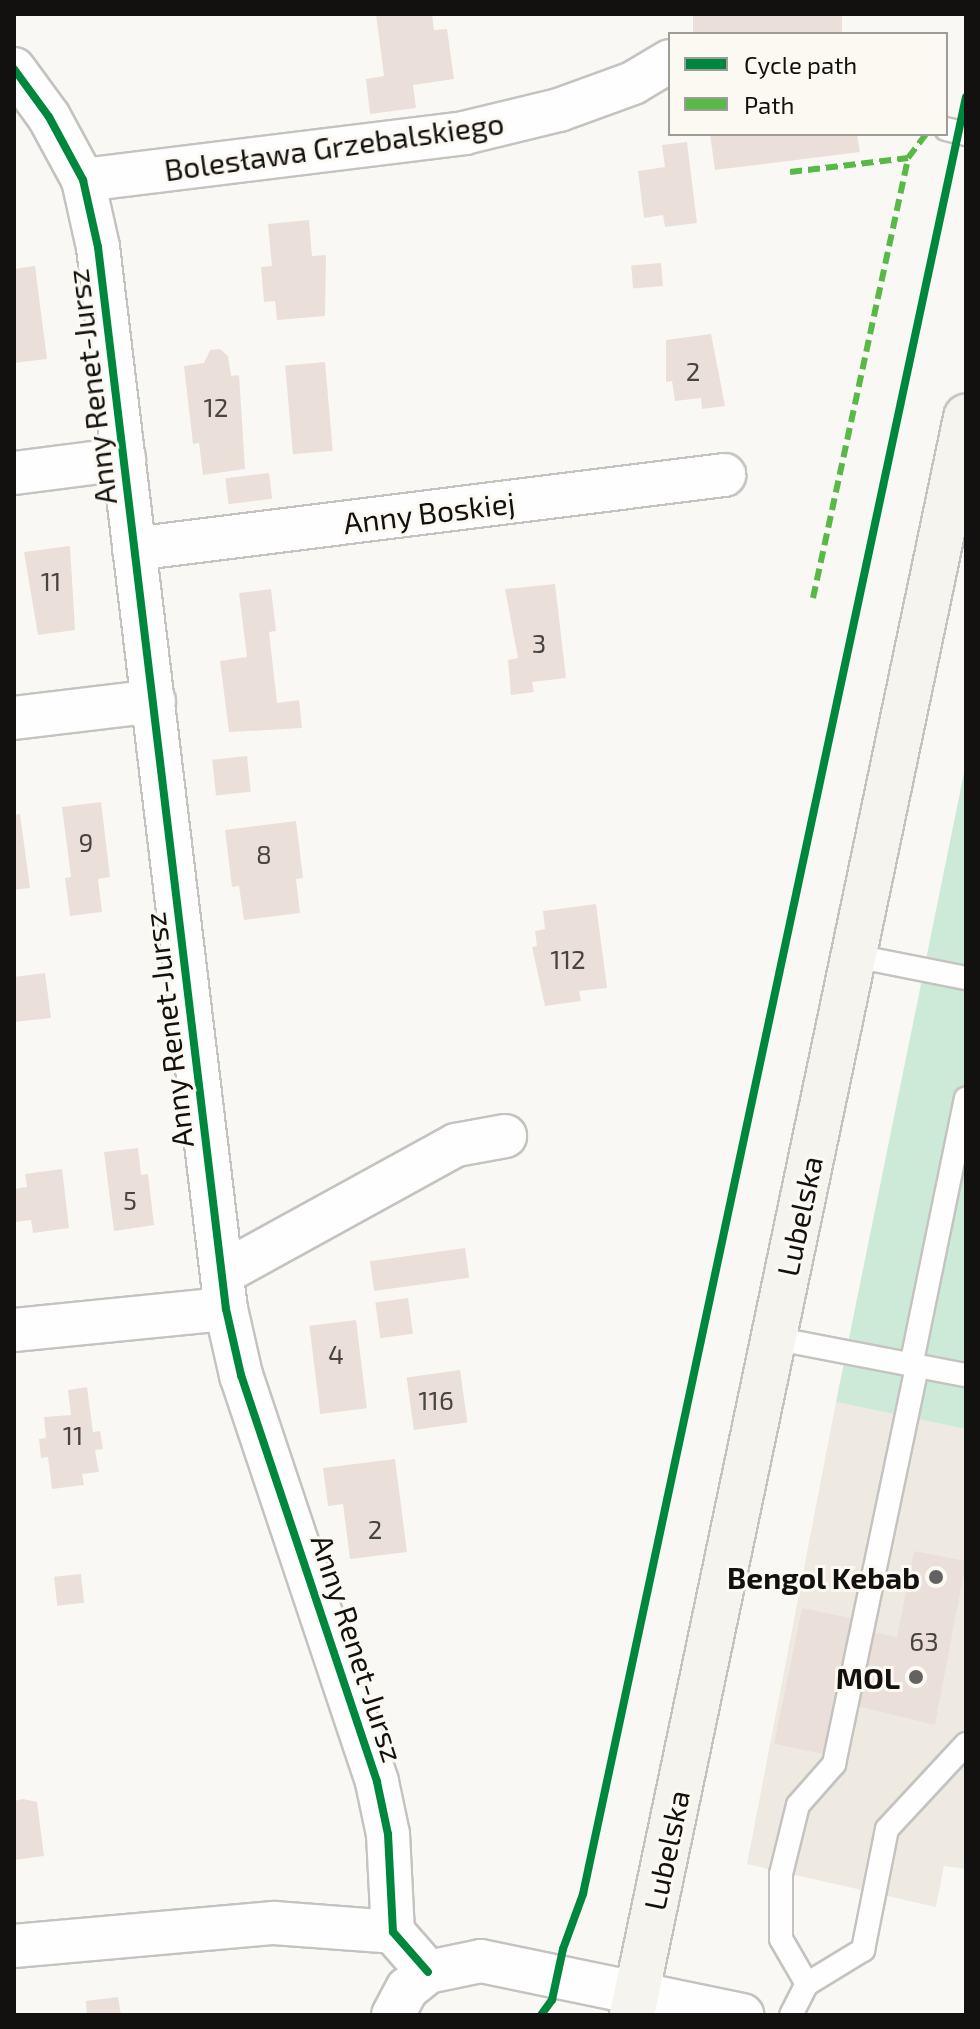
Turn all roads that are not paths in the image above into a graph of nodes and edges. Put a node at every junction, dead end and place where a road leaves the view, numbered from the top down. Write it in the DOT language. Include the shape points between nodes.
graph roads {
  1 [pos="668,62"];
  2 [pos="14,69"];
  3 [pos="83,180"];
  4 [pos="966,417"];
  5 [pos="124,459"];
  6 [pos="14,473"];
  7 [pos="724,475"];
  8 [pos="134,549"];
  9 [pos="154,701"];
  10 [pos="14,718"];
  11 [pos="855,956"];
  12 [pos="966,978"];
  13 [pos="966,1099"];
  14 [pos="505,1136"];
  15 [pos="224,1291"];
  16 [pos="14,1330"];
  17 [pos="773,1338"];
  18 [pos="914,1366"];
  19 [pos="966,1375"];
  20 [pos="966,1744"];
  21 [pos="393,1932"];
  22 [pos="14,1946"];
  23 [pos="428,1972"];
  24 [pos="807,1984"];
  25 [pos="635,2004"];
  26 [pos="393,2015"];
  27 [pos="742,2015"];
  28 [pos="791,2015"];
  1 -- 3 [label="street, Bolesława Grzebalskiego" via="633,83 559,110 464,133"];
  2 -- 3 [label="street, Anny Renet-Jursz" via="49,117"];
  3 -- 5 [label="street, Anny Renet-Jursz" via="98,247"];
  4 -- 11 [label="main road, Lubelska"];
  5 -- 6 [label="street"];
  5 -- 8 [label="street, Anny Renet-Jursz"];
  7 -- 8 [label="street, Anny Boskiej"];
  8 -- 9 [label="street, Anny Renet-Jursz"];
  9 -- 10 [label="street"];
  9 -- 15 [label="street, Anny Renet-Jursz"];
  11 -- 12 [label="lane"];
  11 -- 17 [label="main road, Lubelska"];
  13 -- 18 [label="lane"];
  14 -- 15 [label="street" via="456,1145"];
  15 -- 16 [label="street"];
  15 -- 21 [label="street, Anny Renet-Jursz" via="241,1375 377,1782 388,1834"];
  17 -- 18 [label="lane"];
  17 -- 25 [label="main road, Lubelska"];
  18 -- 19 [label="lane"];
  18 -- 24 [label="lane" via="834,1764 798,1805 781,1874 781,1939"];
  20 -- 24 [label="lane" via="887,1829 863,1950"];
  21 -- 22 [label="street" via="274,1923"];
  21 -- 23 [label="street"];
  23 -- 25 [label="street" via="481,1961"];
  23 -- 26 [label="street" via="407,1989"];
  24 -- 28 [label="lane"];
  25 -- 27 [label="street"];
}
